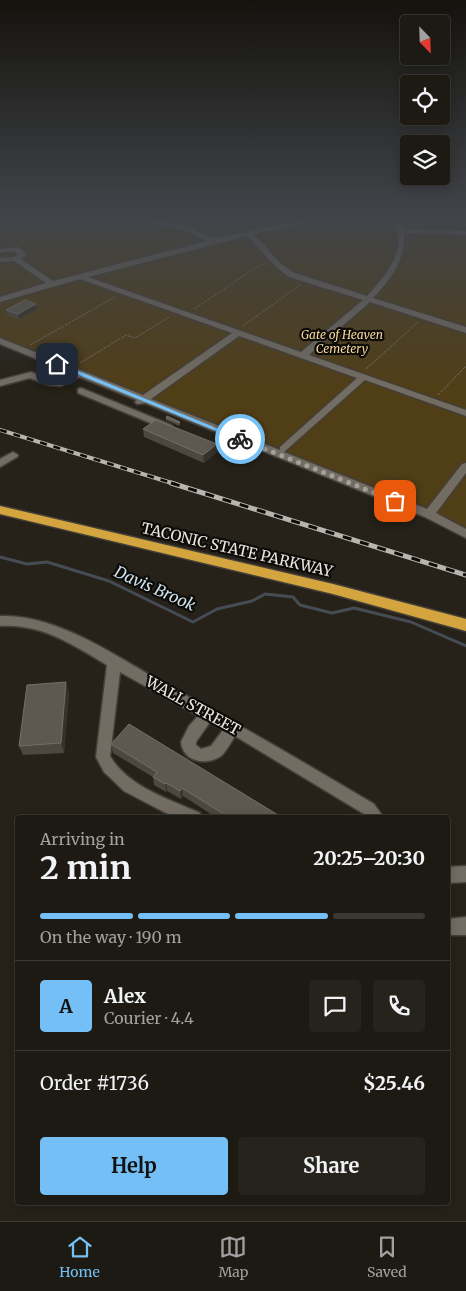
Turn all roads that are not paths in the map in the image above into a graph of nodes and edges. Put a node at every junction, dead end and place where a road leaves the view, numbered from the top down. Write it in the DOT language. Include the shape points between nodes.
graph roads {
  1 [pos="33,271"];
  2 [pos="104,271"];
  3 [pos="286,271"];
  4 [pos="390,271"];
  5 [pos="81,277"];
  6 [pos="52,284"];
  7 [pos="0,300"];
  8 [pos="367,300"];
  9 [pos="466,330"];
  10 [pos="237,333"];
  11 [pos="0,341"];
  12 [pos="303,355"];
  13 [pos="80,373"];
  14 [pos="361,376"];
  15 [pos="0,383"];
  16 [pos="81,391"];
  17 [pos="144,400"];
  18 [pos="129,411"];
  19 [pos="466,413"];
  20 [pos="182,432"];
  21 [pos="284,449"];
  22 [pos="13,455"];
  23 [pos="0,464"];
  24 [pos="466,466"];
  25 [pos="0,503"];
  26 [pos="0,510"];
  27 [pos="429,514"];
  28 [pos="466,534"];
  29 [pos="466,616"];
  30 [pos="0,621"];
  31 [pos="466,625"];
  32 [pos="114,663"];
  33 [pos="208,714"];
  34 [pos="233,728"];
  35 [pos="188,815"];
  36 [pos="374,815"];
  37 [pos="466,874"];
  38 [pos="450,875"];
  39 [pos="450,926"];
  40 [pos="466,926"];
  1 -- 6 [label="street"];
  2 -- 5 [label="street"];
  3 -- 8 [label="street" via="306,281"];
  4 -- 8 [label="street"];
  5 -- 6 [label="street"];
  5 -- 10 [label="street"];
  6 -- 7 [label="street"];
  8 -- 9 [label="street"];
  8 -- 12 [label="street"];
  10 -- 12 [label="street"];
  10 -- 17 [label="street"];
  11 -- 13 [label="street"];
  12 -- 14 [label="street"];
  13 -- 15 [label="street" via="60,385 31,374"];
  13 -- 17 [label="street"];
  14 -- 19 [label="street"];
  14 -- 21 [label="street"];
  16 -- 18 [label="street"];
  17 -- 18 [label="street"];
  17 -- 27 [label="street"];
  18 -- 20 [label="street"];
  22 -- 23 [label="street"];
  24 -- 27 [label="street"];
  25 -- 29 [label="highway, TACONIC STATE PARKWAY" via="331,580"];
  26 -- 31 [label="highway, TACONIC STATE PARKWAY" via="314,584"];
  27 -- 28 [label="street"];
  30 -- 32 [label="street, WALL STREET" via="24,619 35,622"];
  32 -- 33 [label="street, WALL STREET"];
  32 -- 35 [label="street" via="103,756 107,768 129,785"];
  33 -- 34 [label="street, WALL STREET"];
  33 -- 34 [label="street" via="189,739 188,747 192,753 200,756 216,751"];
  34 -- 36 [label="street, WALL STREET" via="370,809"];
  37 -- 38 [label="street"];
  39 -- 40 [label="street"];
}
